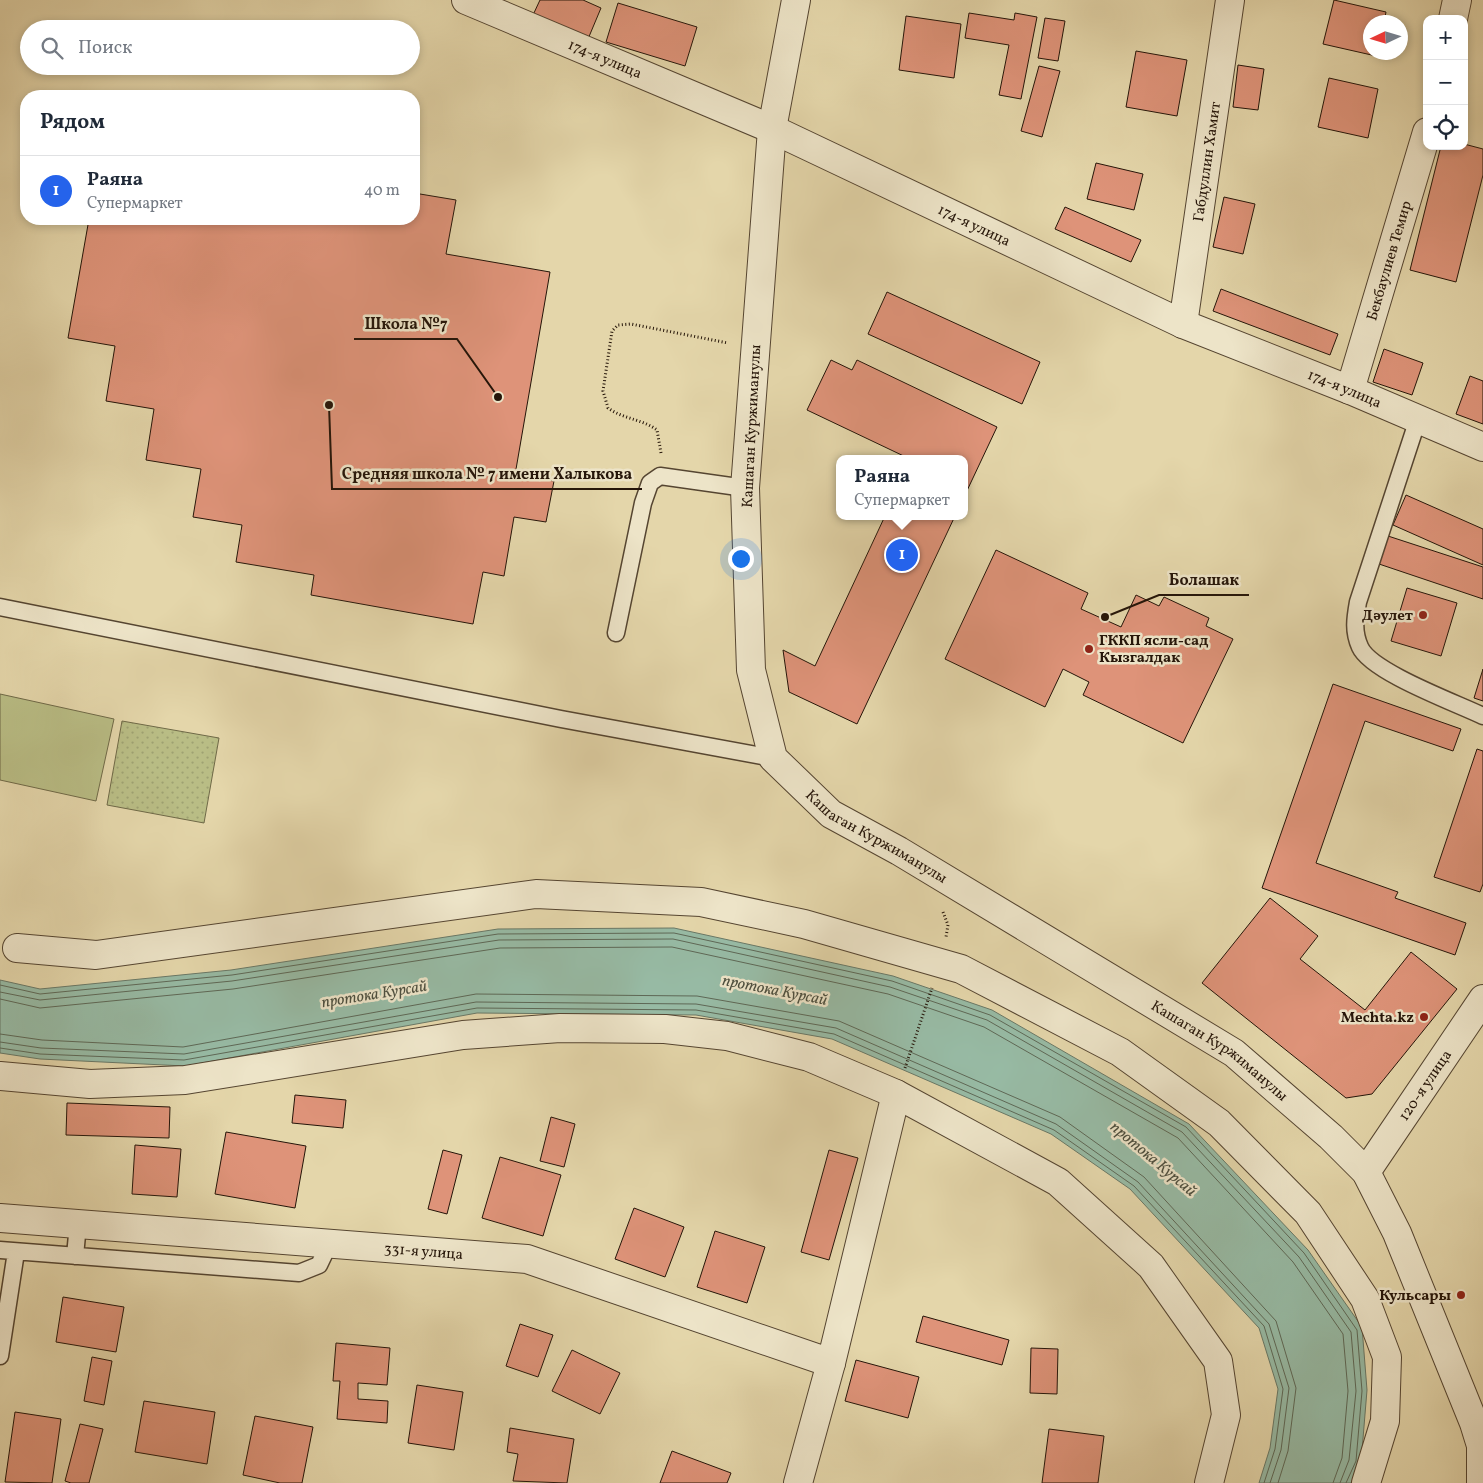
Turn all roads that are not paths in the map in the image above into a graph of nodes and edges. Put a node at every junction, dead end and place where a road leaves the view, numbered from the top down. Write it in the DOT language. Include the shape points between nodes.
graph roads {
  1 [pos="466,0"];
  2 [pos="796,0"];
  3 [pos="1230,0"];
  4 [pos="1457,0"];
  5 [pos="1455,15"];
  6 [pos="772,129"];
  7 [pos="1423,145"];
  8 [pos="1183,324"];
  9 [pos="1350,390"];
  10 [pos="1418,419"];
  11 [pos="1483,447"];
  12 [pos="745,488"];
  13 [pos="0,607"];
  14 [pos="616,633"];
  15 [pos="1483,716"];
  16 [pos="773,758"];
  17 [pos="17,948"];
  18 [pos="1483,999"];
  19 [pos="0,1076"];
  20 [pos="896,1094"];
  21 [pos="1366,1172"];
  22 [pos="0,1218"];
  23 [pos="78,1224"];
  24 [pos="329,1244"];
  25 [pos="8,1251"];
  26 [pos="75,1256"];
  27 [pos="0,1356"];
  28 [pos="831,1363"];
  29 [pos="1480,1435"];
  30 [pos="798,1483"];
  31 [pos="1209,1483"];
  32 [pos="1366,1483"];
  33 [pos="1481,1483"];
  1 -- 6 [label="street, 174-я улица"];
  2 -- 6 [label="street, Кашаган Куржиманулы"];
  3 -- 8 [label="street, Габдуллин Хамит"];
  4 -- 5 [label="street"];
  6 -- 8 [label="street, 174-я улица"];
  6 -- 12 [label="street, Кашаган Куржиманулы"];
  7 -- 9 [label="street, Бекбаулиев Темир"];
  8 -- 9 [label="street, 174-я улица"];
  9 -- 10 [label="street, 174-я улица"];
  10 -- 11 [label="street, 174-я улица"];
  10 -- 15 [label="lane" via="1358,602 1354,628 1361,649 1379,668"];
  12 -- 14 [label="lane" via="660,476 650,483"];
  12 -- 16 [label="street, Кашаган Куржиманулы" via="751,670"];
  13 -- 16 [label="lane"];
  16 -- 21 [label="street, Кашаган Куржиманулы" via="832,814 1234,1053 1331,1136"];
  17 -- 32 [label="street" via="96,955 536,894 701,902 804,924 961,969 1120,1052 1219,1123 1308,1213 1365,1299 1386,1357 1385,1421"];
  18 -- 21 [label="street, 120-я улица"];
  19 -- 20 [label="street" via="90,1084 185,1080 463,1035 560,1028 665,1029 727,1036 809,1057"];
  20 -- 28 [label="street"];
  20 -- 31 [label="street" via="1058,1182 1151,1266 1218,1361 1226,1415"];
  21 -- 29 [label="street, Кашаган Куржиманулы" via="1397,1233"];
  22 -- 23 [label="street, 331-я улица"];
  23 -- 24 [label="street, 331-я улица"];
  23 -- 26 [label="lane"];
  24 -- 26 [label="lane" via="319,1265 299,1273"];
  24 -- 28 [label="street, 331-я улица" via="527,1259"];
  25 -- 26 [label="lane"];
  25 -- 27 [label="lane"];
  28 -- 30 [label="street"];
  29 -- 33 [label="street, Кашаган Куржиманулы"];
}
